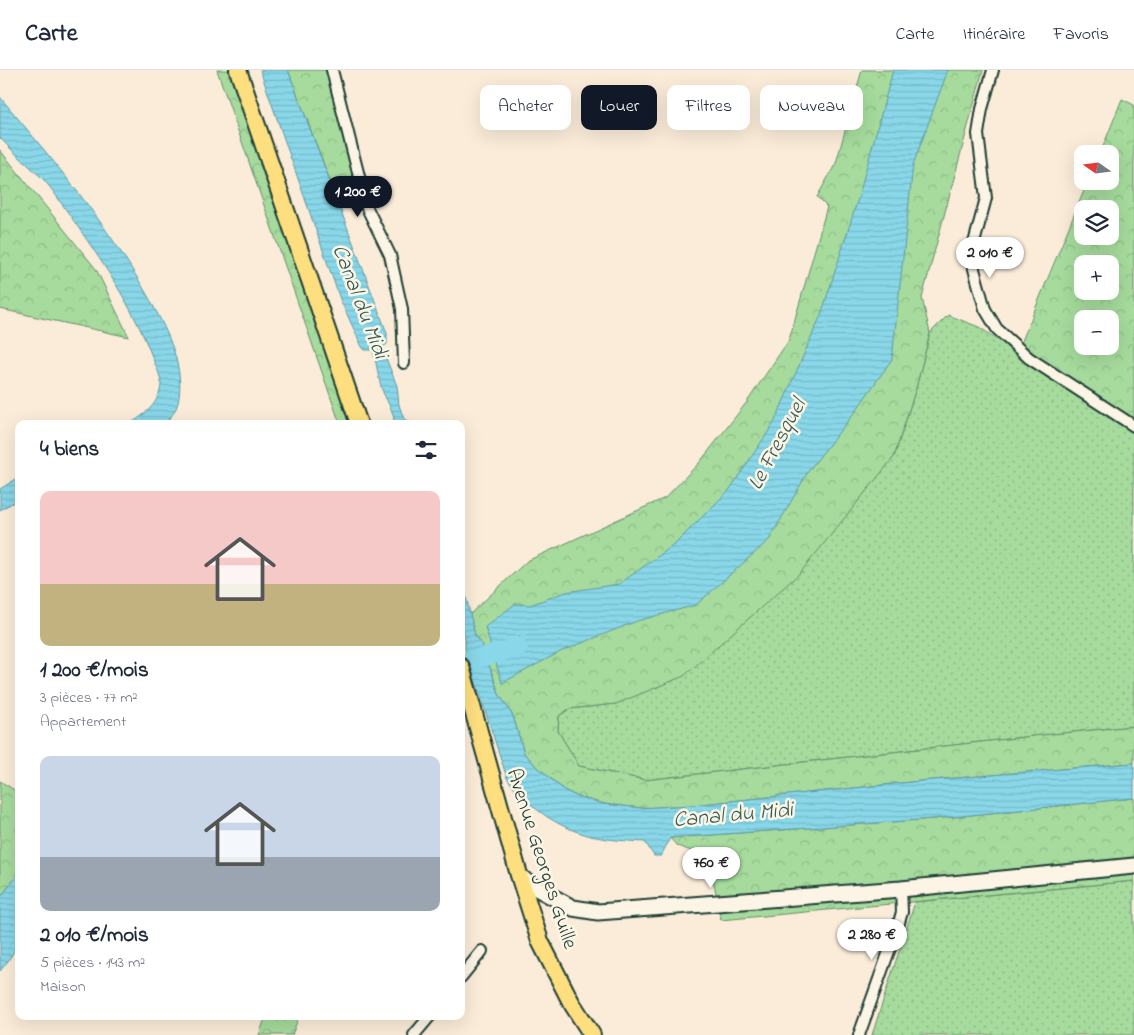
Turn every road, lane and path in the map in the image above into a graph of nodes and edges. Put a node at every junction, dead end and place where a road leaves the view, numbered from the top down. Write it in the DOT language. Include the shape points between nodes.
graph roads {
  1 [pos="238,70"];
  2 [pos="332,70"];
  3 [pos="993,70"];
  4 [pos="404,363"];
  5 [pos="358,420"];
  6 [pos="1134,426"];
  7 [pos="465,681"];
  8 [pos="1134,866"];
  9 [pos="519,875"];
  10 [pos="901,889"];
  11 [pos="482,951"];
  12 [pos="465,972"];
  13 [pos="427,1020"];
  14 [pos="414,1035"];
  15 [pos="592,1035"];
  16 [pos="859,1035"];
  1 -- 5 [label="main road"];
  2 -- 4 [label="street" via="367,208 390,255 402,309"];
  3 -- 6 [label="street" via="978,134 986,198 974,243 974,269 985,309 997,329 1029,358"];
  7 -- 9 [label="main road, Avenue Georges Guille"];
  8 -- 10 [label="street"];
  9 -- 10 [label="street" via="573,908 598,912"];
  9 -- 15 [label="main road, Avenue Georges Guille" via="540,941"];
  10 -- 16 [label="street" via="902,912 898,926"];
  11 -- 12 [label="street"];
  13 -- 14 [label="street"];
}
